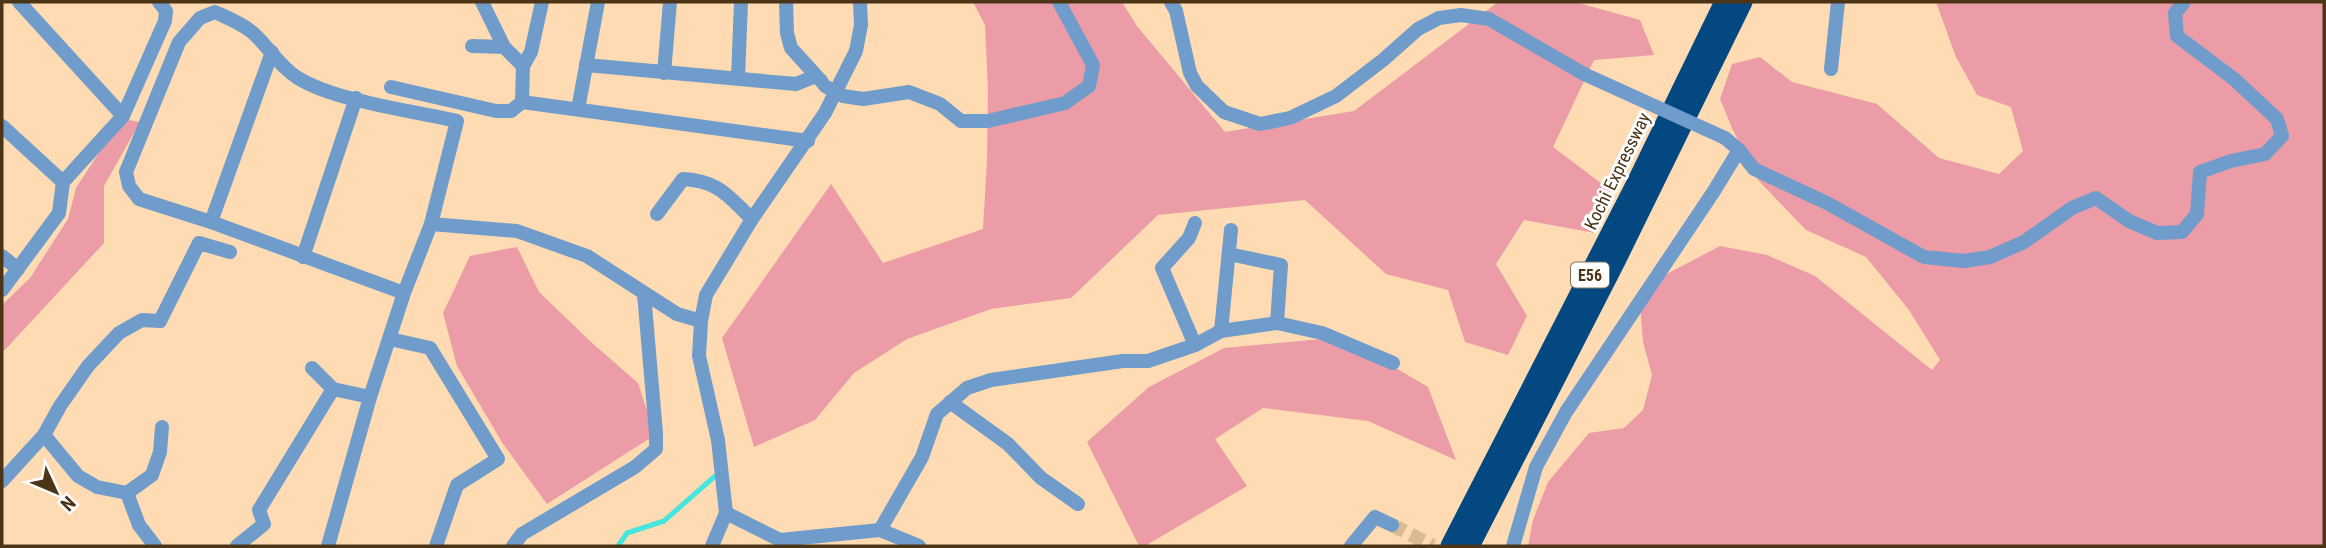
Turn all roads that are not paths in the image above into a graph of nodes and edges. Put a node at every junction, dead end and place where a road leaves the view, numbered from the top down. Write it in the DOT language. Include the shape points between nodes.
graph roads {
  1 [pos="19,2"];
  2 [pos="159,2"];
  3 [pos="482,2"];
  4 [pos="542,2"];
  5 [pos="598,2"];
  6 [pos="670,2"];
  7 [pos="741,2"];
  8 [pos="786,2"];
  9 [pos="860,2"];
  10 [pos="1059,2"];
  11 [pos="1171,2"];
  12 [pos="1725,2"];
  13 [pos="1742,2"];
  14 [pos="1838,2"];
  15 [pos="2184,2"];
  16 [pos="472,46"];
  17 [pos="504,47"];
  18 [pos="272,52"];
  19 [pos="586,65"];
  20 [pos="523,66"];
  21 [pos="1832,69"];
  22 [pos="664,73"];
  23 [pos="738,78"];
  24 [pos="821,81"];
  25 [pos="391,87"];
  26 [pos="356,99"];
  27 [pos="522,102"];
  28 [pos="578,108"];
  29 [pos="123,116"];
  30 [pos="2,126"];
  31 [pos="808,141"];
  32 [pos="1739,150"];
  33 [pos="63,183"];
  34 [pos="657,214"];
  35 [pos="752,219"];
  36 [pos="211,222"];
  37 [pos="1195,223"];
  38 [pos="430,224"];
  39 [pos="1231,230"];
  40 [pos="230,252"];
  41 [pos="1229,254"];
  42 [pos="2,256"];
  43 [pos="303,257"];
  44 [pos="18,269"];
  45 [pos="2,290"];
  46 [pos="404,293"];
  47 [pos="644,294"];
  48 [pos="701,321"];
  49 [pos="1278,323"];
  50 [pos="1222,331"];
  51 [pos="390,339"];
  52 [pos="1195,345"];
  53 [pos="1393,363"];
  54 [pos="312,368"];
  55 [pos="333,389"];
  56 [pos="370,397"];
  57 [pos="950,402"];
  58 [pos="162,427"];
  59 [pos="44,435"];
  60 [pos="2,481"];
  61 [pos="127,493"];
  62 [pos="1077,504"];
  63 [pos="726,513"];
  64 [pos="1392,525"];
  65 [pos="880,530"];
  66 [pos="155,546"];
  67 [pos="237,546"];
  68 [pos="328,546"];
  69 [pos="436,546"];
  70 [pos="513,546"];
  71 [pos="712,546"];
  72 [pos="919,546"];
  73 [pos="1351,546"];
  74 [pos="1451,546"];
  75 [pos="1469,546"];
  76 [pos="1513,546"];
  1 -- 29 [label="street"];
  2 -- 29 [label="street" via="166,21"];
  3 -- 17 [label="street"];
  4 -- 20 [label="street" via="531,52"];
  5 -- 19 [label="street"];
  6 -- 22 [label="street"];
  7 -- 23 [label="street"];
  8 -- 24 [label="street" via="791,48"];
  9 -- 31 [label="street" via="856,51"];
  10 -- 24 [label="street, bridge" via="1093,65 1089,86 1065,103 988,121 961,121 940,104 909,92 863,99 843,96"];
  11 -- 32 [label="street, bridge" via="1190,73 1198,86 1224,112 1260,124 1290,118 1336,96 1418,29 1439,18 1461,15 1489,19 1584,74 1726,138"];
  12 -- 74 [label="highway, Kochi Expressway / E56"];
  13 -- 75 [label="highway, E56"];
  14 -- 21 [label="street"];
  15 -- 32 [label="street" via="2175,13 2177,36 2277,118 2282,136 2265,154 2200,172 2197,214 2182,232 2157,233 2096,198 1990,257 1964,261 1924,257 1754,169"];
  16 -- 17 [label="street"];
  17 -- 20 [label="street"];
  18 -- 26 [label="street" via="295,76"];
  18 -- 36 [label="street"];
  18 -- 36 [label="street" via="234,20 215,12 200,18 179,42 126,172 139,199"];
  19 -- 22 [label="street"];
  19 -- 28 [label="street"];
  20 -- 27 [label="street"];
  22 -- 23 [label="street"];
  23 -- 24 [label="street" via="796,84"];
  25 -- 27 [label="street" via="496,111 511,111"];
  26 -- 38 [label="street" via="457,121"];
  26 -- 43 [label="street"];
  27 -- 28 [label="street"];
  28 -- 31 [label="street"];
  29 -- 33 [label="street"];
  30 -- 33 [label="street"];
  31 -- 35 [label="street"];
  32 -- 76 [label="street" via="1566,412 1536,467"];
  33 -- 44 [label="street" via="59,213"];
  34 -- 35 [label="street" via="683,179 704,180 722,190"];
  35 -- 48 [label="street" via="706,295"];
  36 -- 43 [label="street"];
  37 -- 52 [label="street" via="1189,238 1162,268"];
  38 -- 46 [label="street"];
  38 -- 47 [label="street" via="517,231 587,256"];
  39 -- 41 [label="street"];
  40 -- 59 [label="street" via="199,243 160,321 142,320 119,333 88,366"];
  41 -- 49 [label="street" via="1282,265"];
  41 -- 50 [label="street"];
  42 -- 44 [label="street"];
  43 -- 46 [label="street"];
  44 -- 45 [label="street"];
  46 -- 51 [label="street"];
  47 -- 48 [label="street" via="677,314"];
  47 -- 70 [label="street" via="656,449 635,467 522,534"];
  48 -- 63 [label="street" via="699,355 718,440"];
  49 -- 50 [label="street"];
  49 -- 53 [label="street" via="1322,333"];
  50 -- 52 [label="street"];
  51 -- 56 [label="street"];
  51 -- 69 [label="street" via="430,348 498,459 457,485"];
  52 -- 57 [label="street" via="1148,361 991,380 967,388"];
  54 -- 55 [label="street"];
  55 -- 56 [label="street"];
  55 -- 67 [label="street" via="259,510 264,524"];
  56 -- 68 [label="street"];
  57 -- 62 [label="street" via="1008,444 1041,478"];
  57 -- 65 [label="street" via="937,414 922,457"];
  58 -- 61 [label="street" via="152,475"];
  59 -- 60 [label="street"];
  59 -- 61 [label="street" via="78,476 97,488"];
  61 -- 66 [label="street" via="139,524"];
  63 -- 65 [label="street" via="780,540"];
  63 -- 71 [label="street"];
  64 -- 73 [label="street" via="1375,517"];
  65 -- 72 [label="street"];
}
